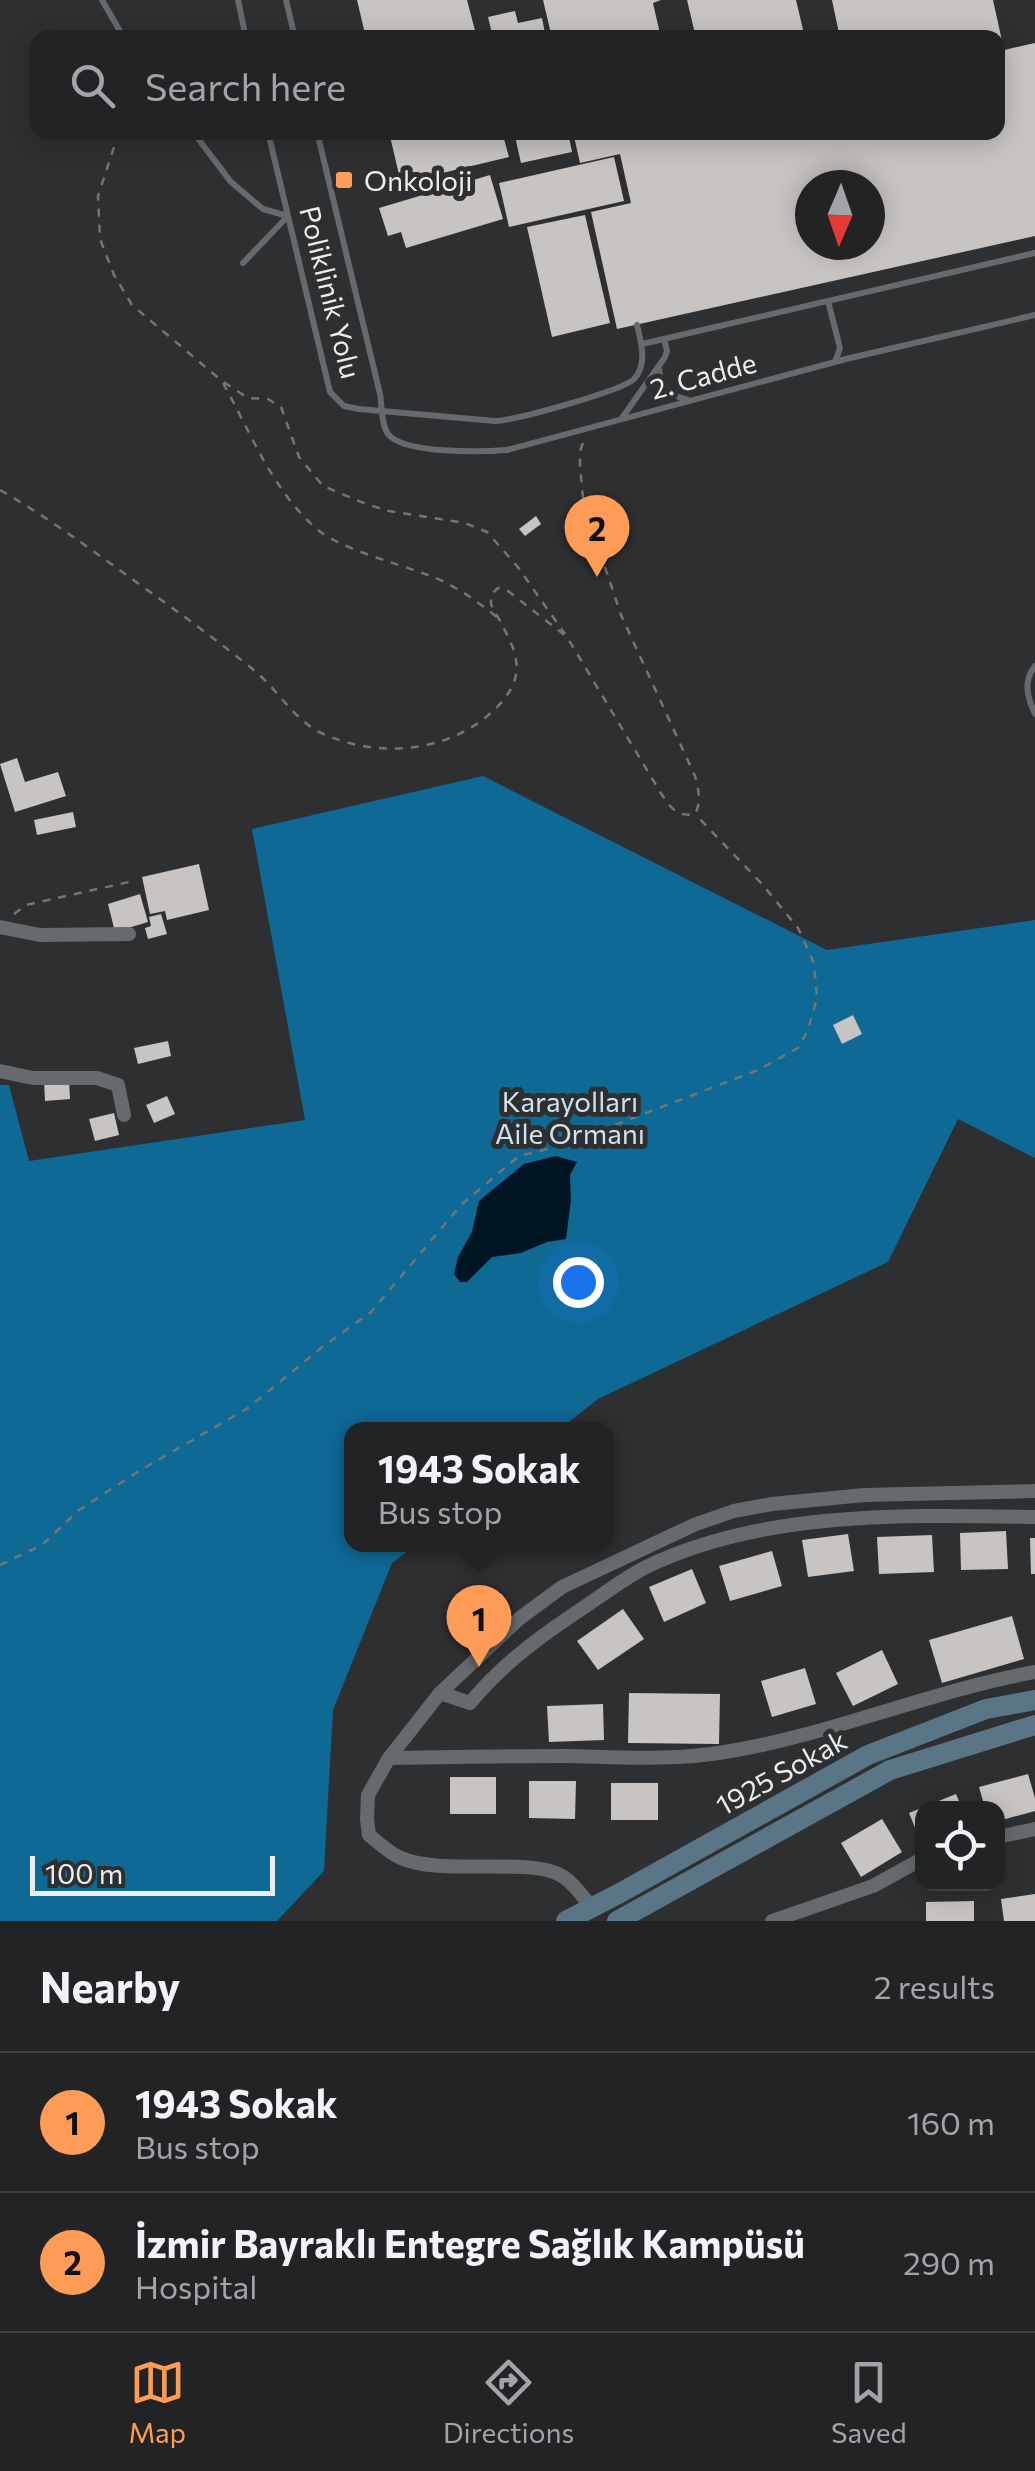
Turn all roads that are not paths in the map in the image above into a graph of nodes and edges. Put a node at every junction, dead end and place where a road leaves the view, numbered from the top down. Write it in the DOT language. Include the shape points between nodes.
graph roads {
  1 [pos="102,0"];
  2 [pos="238,0"];
  3 [pos="287,1"];
  4 [pos="119,30"];
  5 [pos="244,30"];
  6 [pos="292,30"];
  7 [pos="199,140"];
  8 [pos="270,140"];
  9 [pos="319,140"];
  10 [pos="288,216"];
  11 [pos="1035,253"];
  12 [pos="243,263"];
  13 [pos="828,300"];
  14 [pos="1035,315"];
  15 [pos="637,325"];
  16 [pos="664,339"];
  17 [pos="641,344"];
  18 [pos="835,362"];
  19 [pos="659,367"];
  20 [pos="692,401"];
  21 [pos="620,420"];
  22 [pos="1035,666"];
  23 [pos="1035,714"];
  24 [pos="3,928"];
  25 [pos="129,934"];
  26 [pos="0,1071"];
  27 [pos="124,1114"];
  28 [pos="1035,1492"];
  29 [pos="1035,1518"];
  30 [pos="1035,1672"];
  31 [pos="440,1693"];
  32 [pos="1035,1700"];
  33 [pos="1035,1724"];
  34 [pos="388,1758"];
  35 [pos="1035,1830"];
  36 [pos="1005,1836"];
  37 [pos="915,1864"];
  38 [pos="592,1908"];
  39 [pos="566,1921"];
  40 [pos="618,1921"];
  41 [pos="772,1921"];
  1 -- 4 [label="lane"];
  2 -- 5 [label="lane"];
  3 -- 6 [label="lane"];
  7 -- 10 [label="lane" via="231,182 263,209"];
  8 -- 10 [label="lane, Poliklinik Yolu"];
  9 -- 21 [label="lane, 2. Cadde" via="385,430 397,443 506,450"];
  10 -- 12 [label="lane"];
  10 -- 17 [label="lane, Poliklinik Yolu" via="330,392 344,406 514,420 630,383 640,367"];
  11 -- 13 [label="lane, 2. Cadde"];
  13 -- 16 [label="lane, 2. Cadde"];
  13 -- 18 [label="lane" via="840,348"];
  14 -- 18 [label="lane, 2. Cadde"];
  15 -- 17 [label="lane"];
  16 -- 17 [label="lane, 2. Cadde"];
  16 -- 19 [label="lane" via="667,351"];
  18 -- 20 [label="lane, 2. Cadde"];
  19 -- 20 [label="lane" via="669,393"];
  19 -- 21 [label="lane"];
  20 -- 21 [label="lane, 2. Cadde"];
  22 -- 23 [label="lane" via="1026,685"];
  24 -- 25 [label="street" via="40,935"];
  26 -- 27 [label="street" via="118,1085"];
  28 -- 31 [label="street" via="864,1495 772,1504 708,1520 562,1587"];
  29 -- 31 [label="street" via="915,1515 759,1530 644,1568 536,1640 470,1704"];
  30 -- 34 [label="street" via="718,1754"];
  31 -- 34 [label="street"];
  32 -- 38 [label="main road, 1925 Sokak" via="986,1709 868,1755"];
  33 -- 40 [label="main road, 1925 Sokak" via="890,1770"];
  34 -- 38 [label="street" via="368,1795 366,1819 369,1835 382,1846 426,1866 552,1872"];
  35 -- 36 [label="street"];
  37 -- 41 [label="street"];
  38 -- 39 [label="main road, 1925 Sokak"];
}
